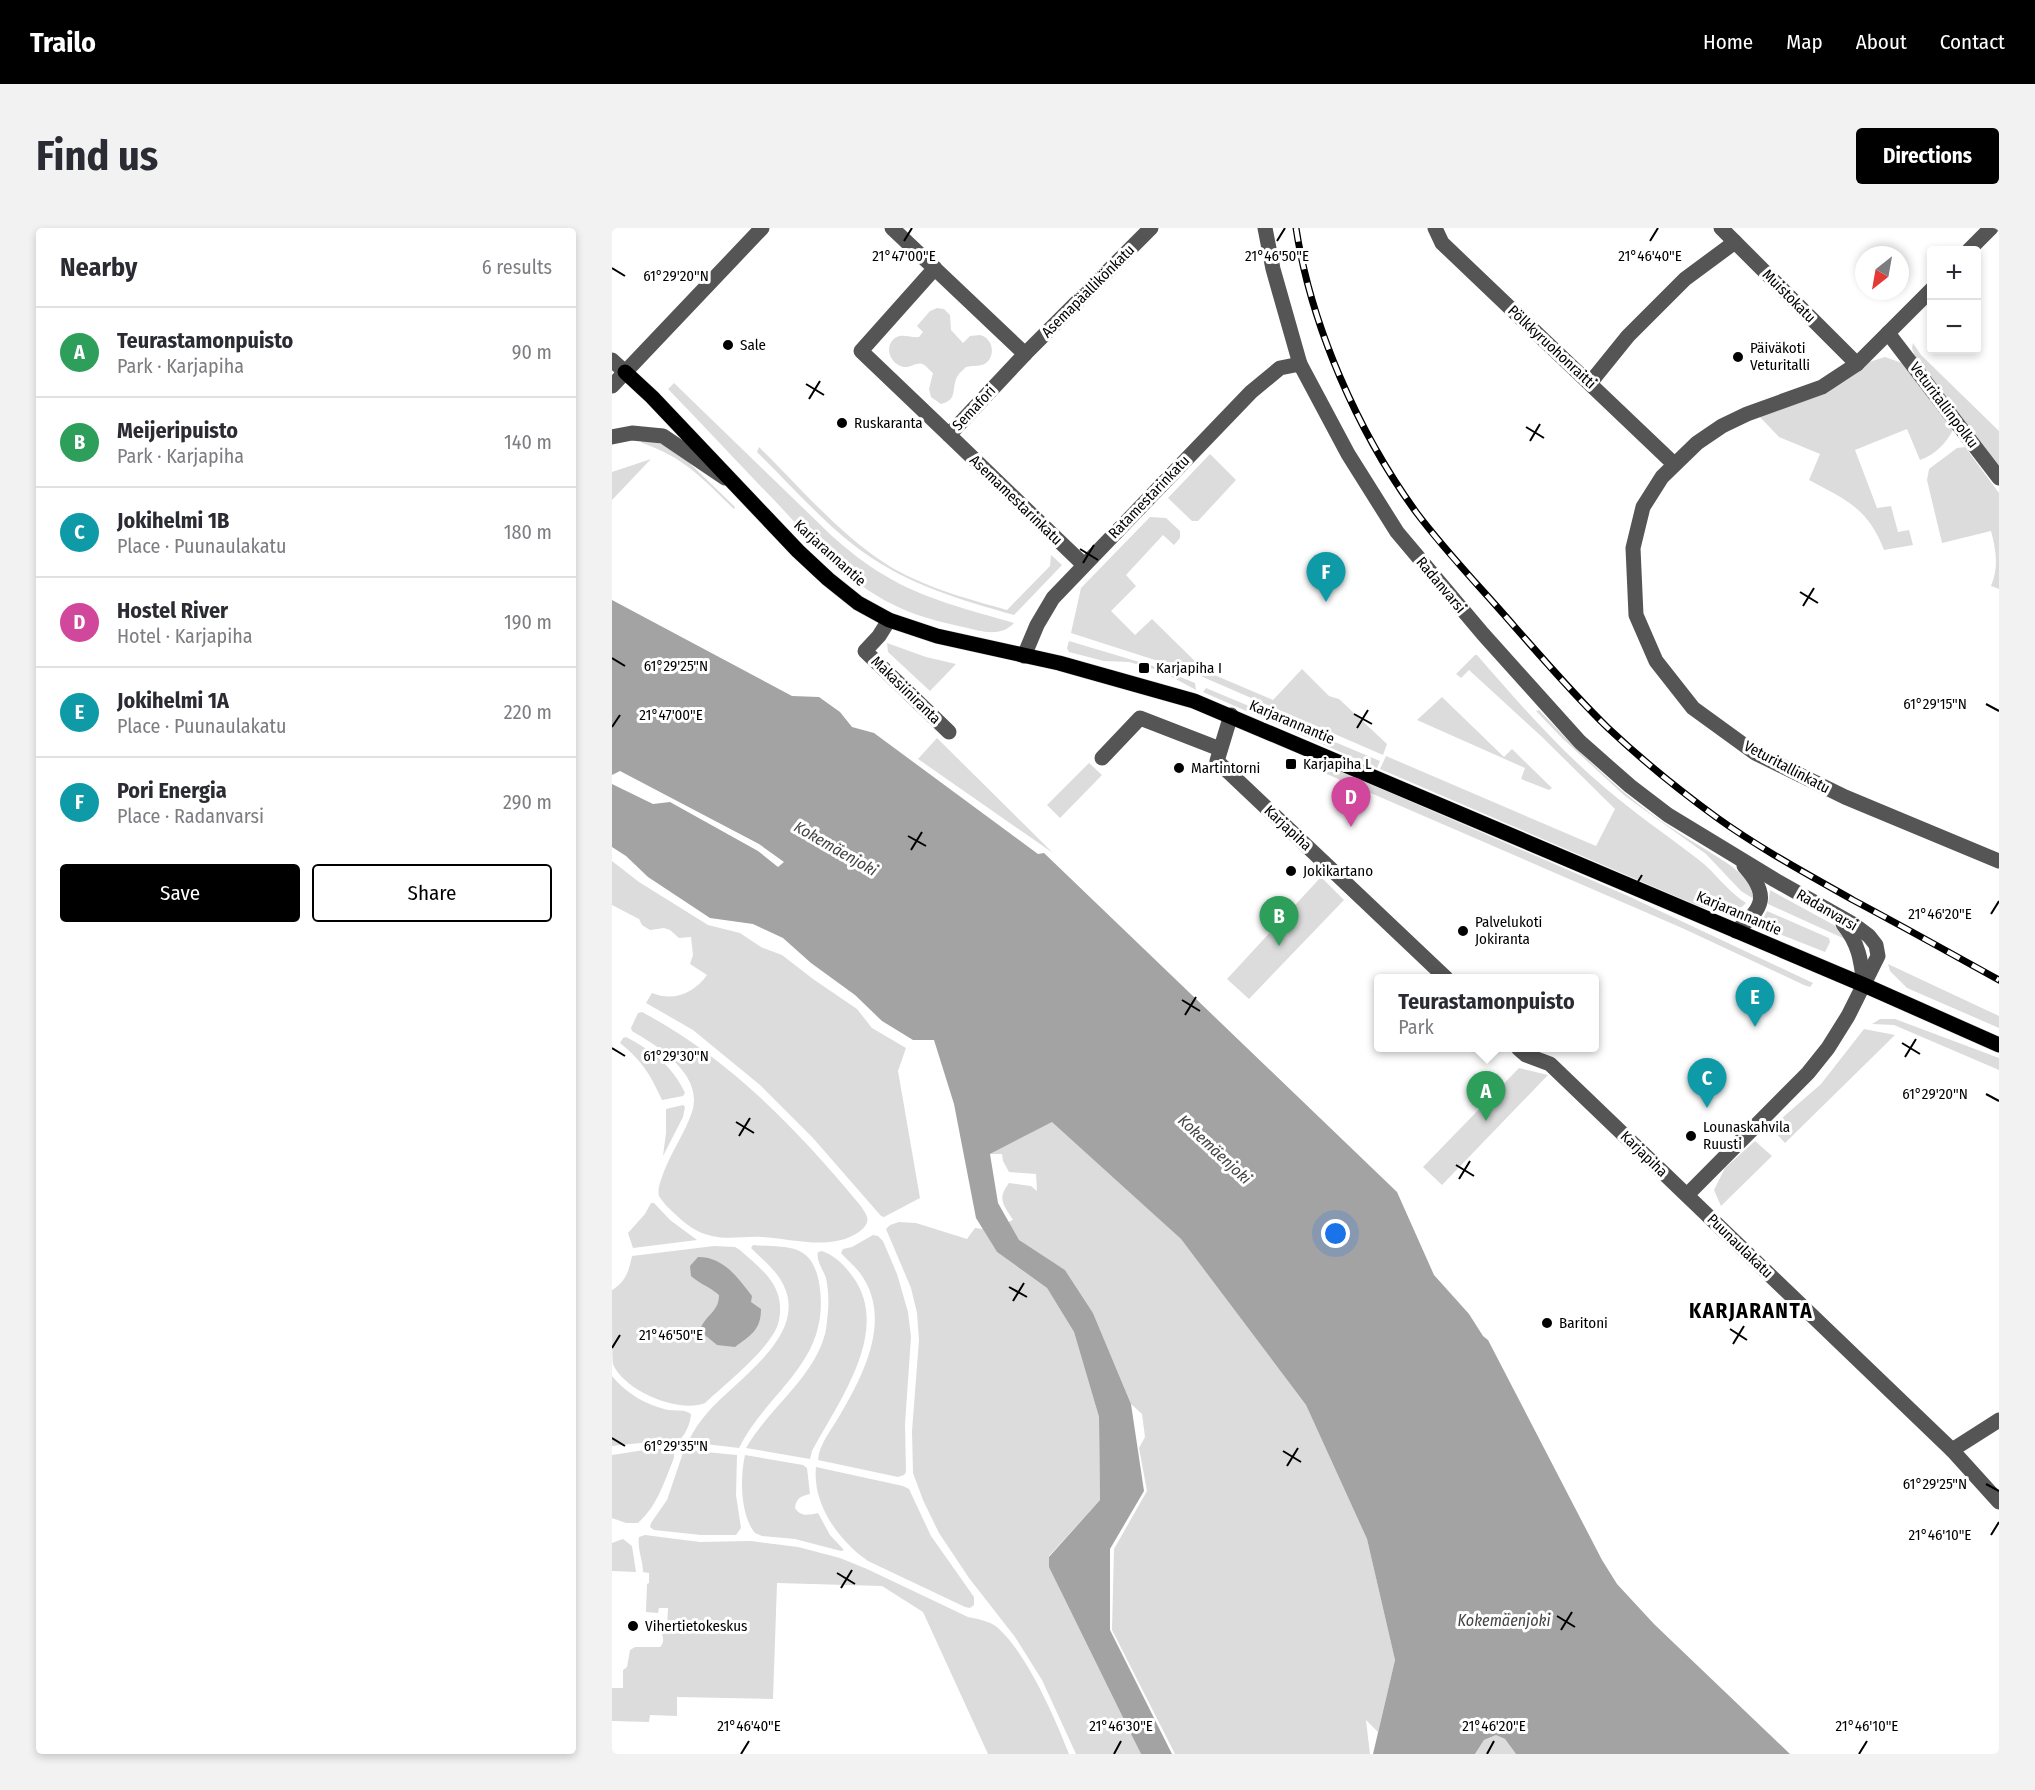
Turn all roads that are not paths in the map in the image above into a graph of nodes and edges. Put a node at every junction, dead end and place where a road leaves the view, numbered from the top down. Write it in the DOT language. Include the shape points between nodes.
graph roads {
  1 [pos="762,228"];
  2 [pos="892,228"];
  3 [pos="1152,228"];
  4 [pos="1265,228"];
  5 [pos="1435,228"];
  6 [pos="1721,228"];
  7 [pos="1991,228"];
  8 [pos="1735,242"];
  9 [pos="1973,246"];
  10 [pos="935,268"];
  11 [pos="1927,294"];
  12 [pos="1888,333"];
  13 [pos="1025,354"];
  14 [pos="612,360"];
  15 [pos="1300,364"];
  16 [pos="1857,364"];
  17 [pos="625,372"];
  18 [pos="1590,383"];
  19 [pos="612,386"];
  20 [pos="949,435"];
  21 [pos="612,437"];
  22 [pos="1674,464"];
  23 [pos="1999,478"];
  24 [pos="738,487"];
  25 [pos="1084,565"];
  26 [pos="889,620"];
  27 [pos="1024,656"];
  28 [pos="1231,715"];
  29 [pos="949,732"];
  30 [pos="1220,749"];
  31 [pos="1102,758"];
  32 [pos="1736,857"];
  33 [pos="1999,861"];
  34 [pos="1736,931"];
  35 [pos="1442,974"];
  36 [pos="1863,985"];
  37 [pos="1999,1045"];
  38 [pos="1523,1052"];
  39 [pos="1687,1195"];
  40 [pos="1999,1419"];
  41 [pos="1952,1450"];
  42 [pos="1999,1502"];
  1 -- 17 [label="street"];
  2 -- 10 [label="street"];
  3 -- 13 [label="street, Asemapäällikönkatu"];
  4 -- 15 [label="street, Radanvarsi"];
  5 -- 18 [label="street, Pölkkyruohonraitti" via="1442,243"];
  6 -- 8 [label="street, Muistokatu"];
  7 -- 9 [label="street"];
  8 -- 16 [label="street, Muistokatu"];
  8 -- 18 [label="street" via="1685,279 1628,336"];
  10 -- 13 [label="street"];
  10 -- 20 [label="street, Semafori" via="861,351"];
  11 -- 12 [label="street, Veturitallinkatu"];
  12 -- 16 [label="street, Veturitallinkatu"];
  12 -- 23 [label="street, Veturitallinpolku"];
  13 -- 20 [label="street, Semafori"];
  14 -- 17 [label="street"];
  15 -- 25 [label="street, Ratamestarinkatu" via="1280,368 1251,392"];
  15 -- 32 [label="street, Radanvarsi" via="1348,454 1397,532 1483,634 1580,742 1668,815"];
  16 -- 22 [label="street, Veturitallinkatu" via="1822,387 1722,426"];
  17 -- 19 [label="street"];
  17 -- 24 [label="main road, Karjarannantie"];
  18 -- 22 [label="street, Pölkkyruohonraitti"];
  20 -- 25 [label="street, Asemamestarinkatu"];
  21 -- 24 [label="street" via="632,433 663,436"];
  22 -- 33 [label="street, Veturitallinkatu" via="1643,507 1633,549 1636,615 1656,662 1693,708 1755,753 1845,797"];
  24 -- 26 [label="main road, Karjarannantie" via="828,579 858,603"];
  25 -- 27 [label="street, Ratamestarinkatu" via="1053,598"];
  26 -- 27 [label="main road, Karjarannantie" via="937,636"];
  26 -- 29 [label="street, Makasiiniranta" via="865,651"];
  27 -- 28 [label="main road, Karjarannantie" via="1140,684"];
  28 -- 30 [label="street"];
  28 -- 34 [label="main road, Karjarannantie"];
  30 -- 31 [label="street" via="1140,718"];
  30 -- 35 [label="street, Karjapiha" via="1217,761"];
  32 -- 34 [label="street, Radanvarsi" via="1759,886 1761,904"];
  32 -- 36 [label="street, Radanvarsi" via="1869,936 1878,956"];
  34 -- 36 [label="main road, Karjarannantie"];
  36 -- 37 [label="main road, Karjarannantie"];
  36 -- 39 [label="street" via="1848,1016 1808,1073"];
  38 -- 39 [label="street, Karjapiha" via="1550,1064"];
  39 -- 41 [label="street, Puunaulakatu"];
  40 -- 41 [label="street"];
  41 -- 42 [label="street, Puunaulakatu"];
}
